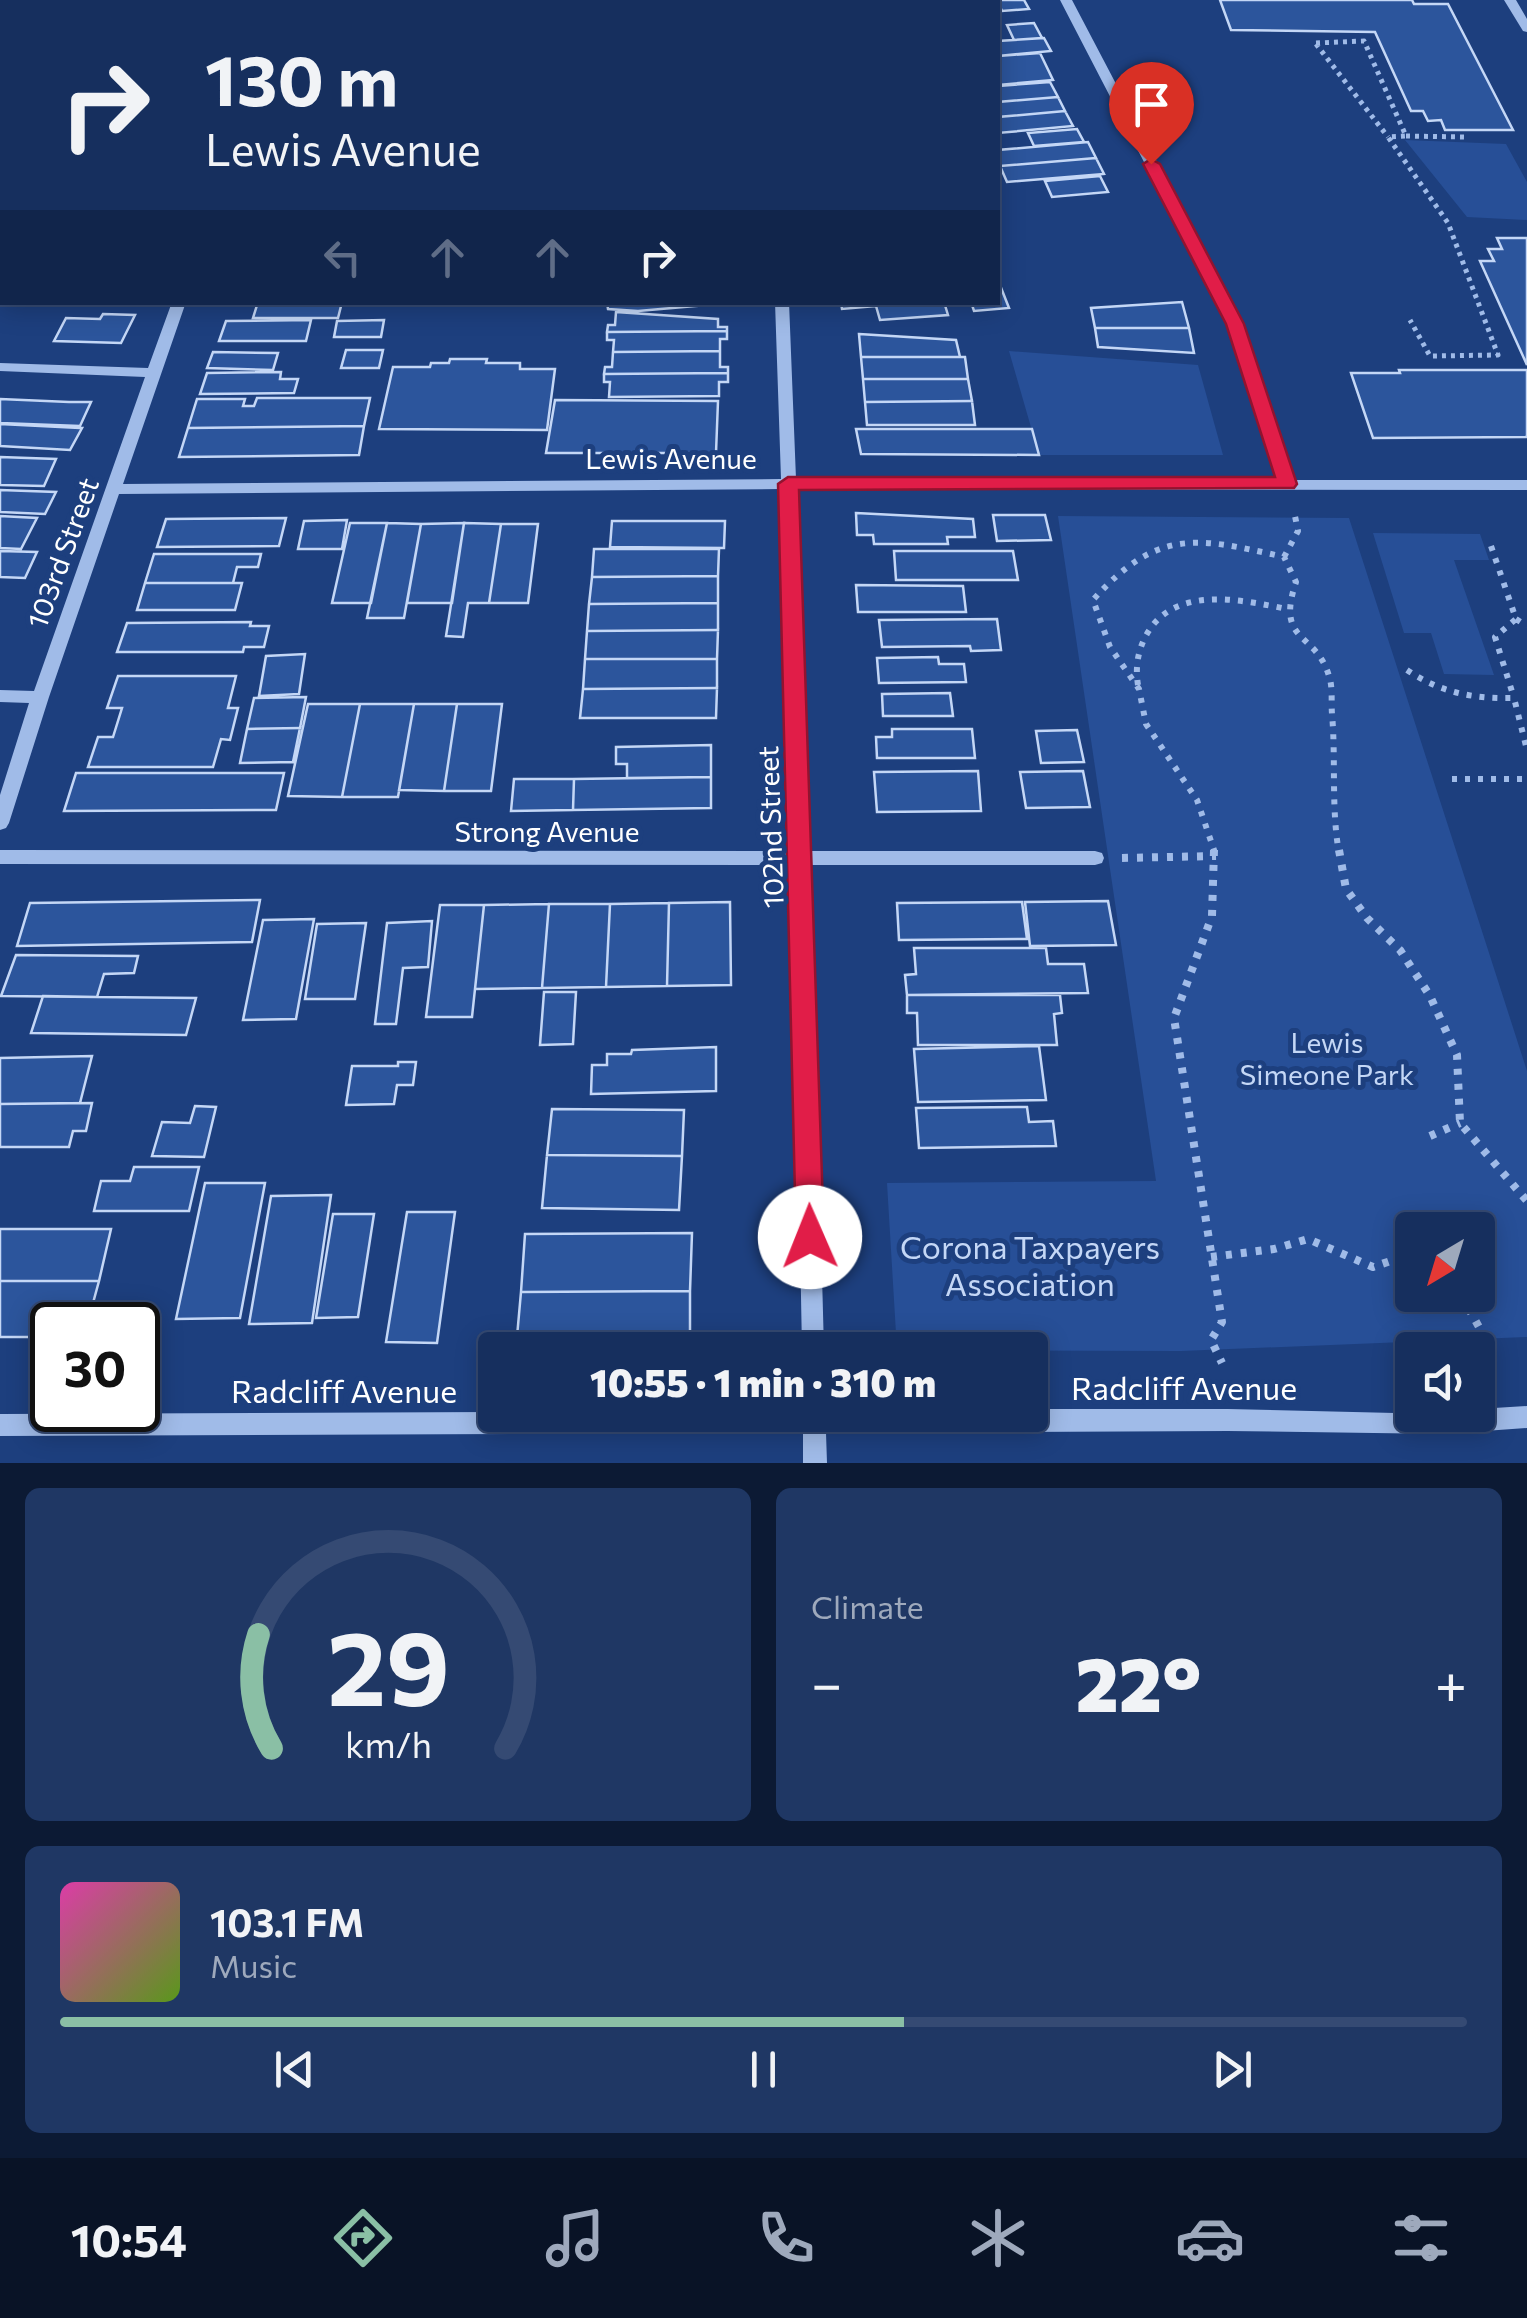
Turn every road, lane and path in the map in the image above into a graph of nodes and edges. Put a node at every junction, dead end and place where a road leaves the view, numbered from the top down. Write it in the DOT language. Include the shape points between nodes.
graph roads {
  1 [pos="1066,0"];
  2 [pos="1510,0"];
  3 [pos="1527,29"];
  4 [pos="1406,136"];
  5 [pos="1464,136"];
  6 [pos="1389,138"];
  7 [pos="178,305"];
  8 [pos="782,305"];
  9 [pos="1410,320"];
  10 [pos="0,367"];
  11 [pos="153,374"];
  12 [pos="788,484"];
  13 [pos="1287,484"];
  14 [pos="1527,485"];
  15 [pos="116,489"];
  16 [pos="1294,508"];
  17 [pos="1491,546"];
  18 [pos="1284,556"];
  19 [pos="1286,610"];
  20 [pos="1516,620"];
  21 [pos="1527,626"];
  22 [pos="1407,670"];
  23 [pos="1139,689"];
  24 [pos="0,696"];
  25 [pos="40,697"];
  26 [pos="1514,698"];
  27 [pos="1527,750"];
  28 [pos="1452,779"];
  29 [pos="1527,779"];
  30 [pos="0,823"];
  31 [pos="1216,856"];
  32 [pos="0,857"];
  33 [pos="1094,858"];
  34 [pos="802,860"];
  35 [pos="1460,1123"];
  36 [pos="1430,1136"];
  37 [pos="1527,1201"];
  38 [pos="1211,1257"];
  39 [pos="1395,1259"];
  40 [pos="812,1332"];
  41 [pos="1222,1363"];
  42 [pos="1527,1417"];
  43 [pos="1048,1420"];
  44 [pos="478,1422"];
  45 [pos="0,1425"];
  46 [pos="814,1432"];
  47 [pos="815,1463"];
  1 -- 13 [label="street" via="1235,324"];
  2 -- 3 [label="street"];
  4 -- 5 [label="path"];
  4 -- 6 [label="path"];
  4 -- 6 [label="path" via="1364,41 1316,43"];
  6 -- 9 [label="path" via="1448,223 1498,355 1430,356"];
  7 -- 11 [label="street, 103rd Street"];
  8 -- 12 [label="street, 102nd Street"];
  10 -- 11 [label="street"];
  11 -- 15 [label="street, 103rd Street"];
  12 -- 13 [label="street, Lewis Avenue"];
  12 -- 15 [label="street, Lewis Avenue"];
  12 -- 34 [label="street, 102nd Street"];
  13 -- 14 [label="street, Lewis Avenue"];
  15 -- 25 [label="street, 103rd Street"];
  16 -- 18 [label="path" via="1298,531"];
  17 -- 20 [label="path"];
  18 -- 19 [label="path" via="1296,582"];
  18 -- 23 [label="path" via="1208,541 1153,547 1116,571 1093,600 1110,647"];
  19 -- 23 [label="path" via="1216,599 1163,611 1133,664"];
  19 -- 35 [label="path" via="1330,674 1334,826 1346,889 1430,996 1458,1055"];
  20 -- 21 [label="path"];
  20 -- 26 [label="path" via="1496,637"];
  22 -- 26 [label="path" via="1452,695"];
  23 -- 31 [label="path" via="1146,724 1198,800"];
  24 -- 25 [label="street"];
  25 -- 30 [label="street, 103rd Street"];
  26 -- 27 [label="path"];
  28 -- 29 [label="path"];
  31 -- 33 [label="path"];
  31 -- 38 [label="path" via="1212,916 1174,1018"];
  32 -- 34 [label="street, Strong Avenue"];
  33 -- 34 [label="street, Strong Avenue"];
  34 -- 40 [label="street, 102nd Street"];
  35 -- 36 [label="path"];
  35 -- 37 [label="path"];
  38 -- 39 [label="path" via="1308,1239 1373,1266"];
  38 -- 41 [label="path" via="1222,1322 1210,1340"];
  42 -- 43 [label="street, Radcliff Avenue" via="1443,1423"];
  44 -- 45 [label="street, Radcliff Avenue"];
  46 -- 47 [label="street"];
}
